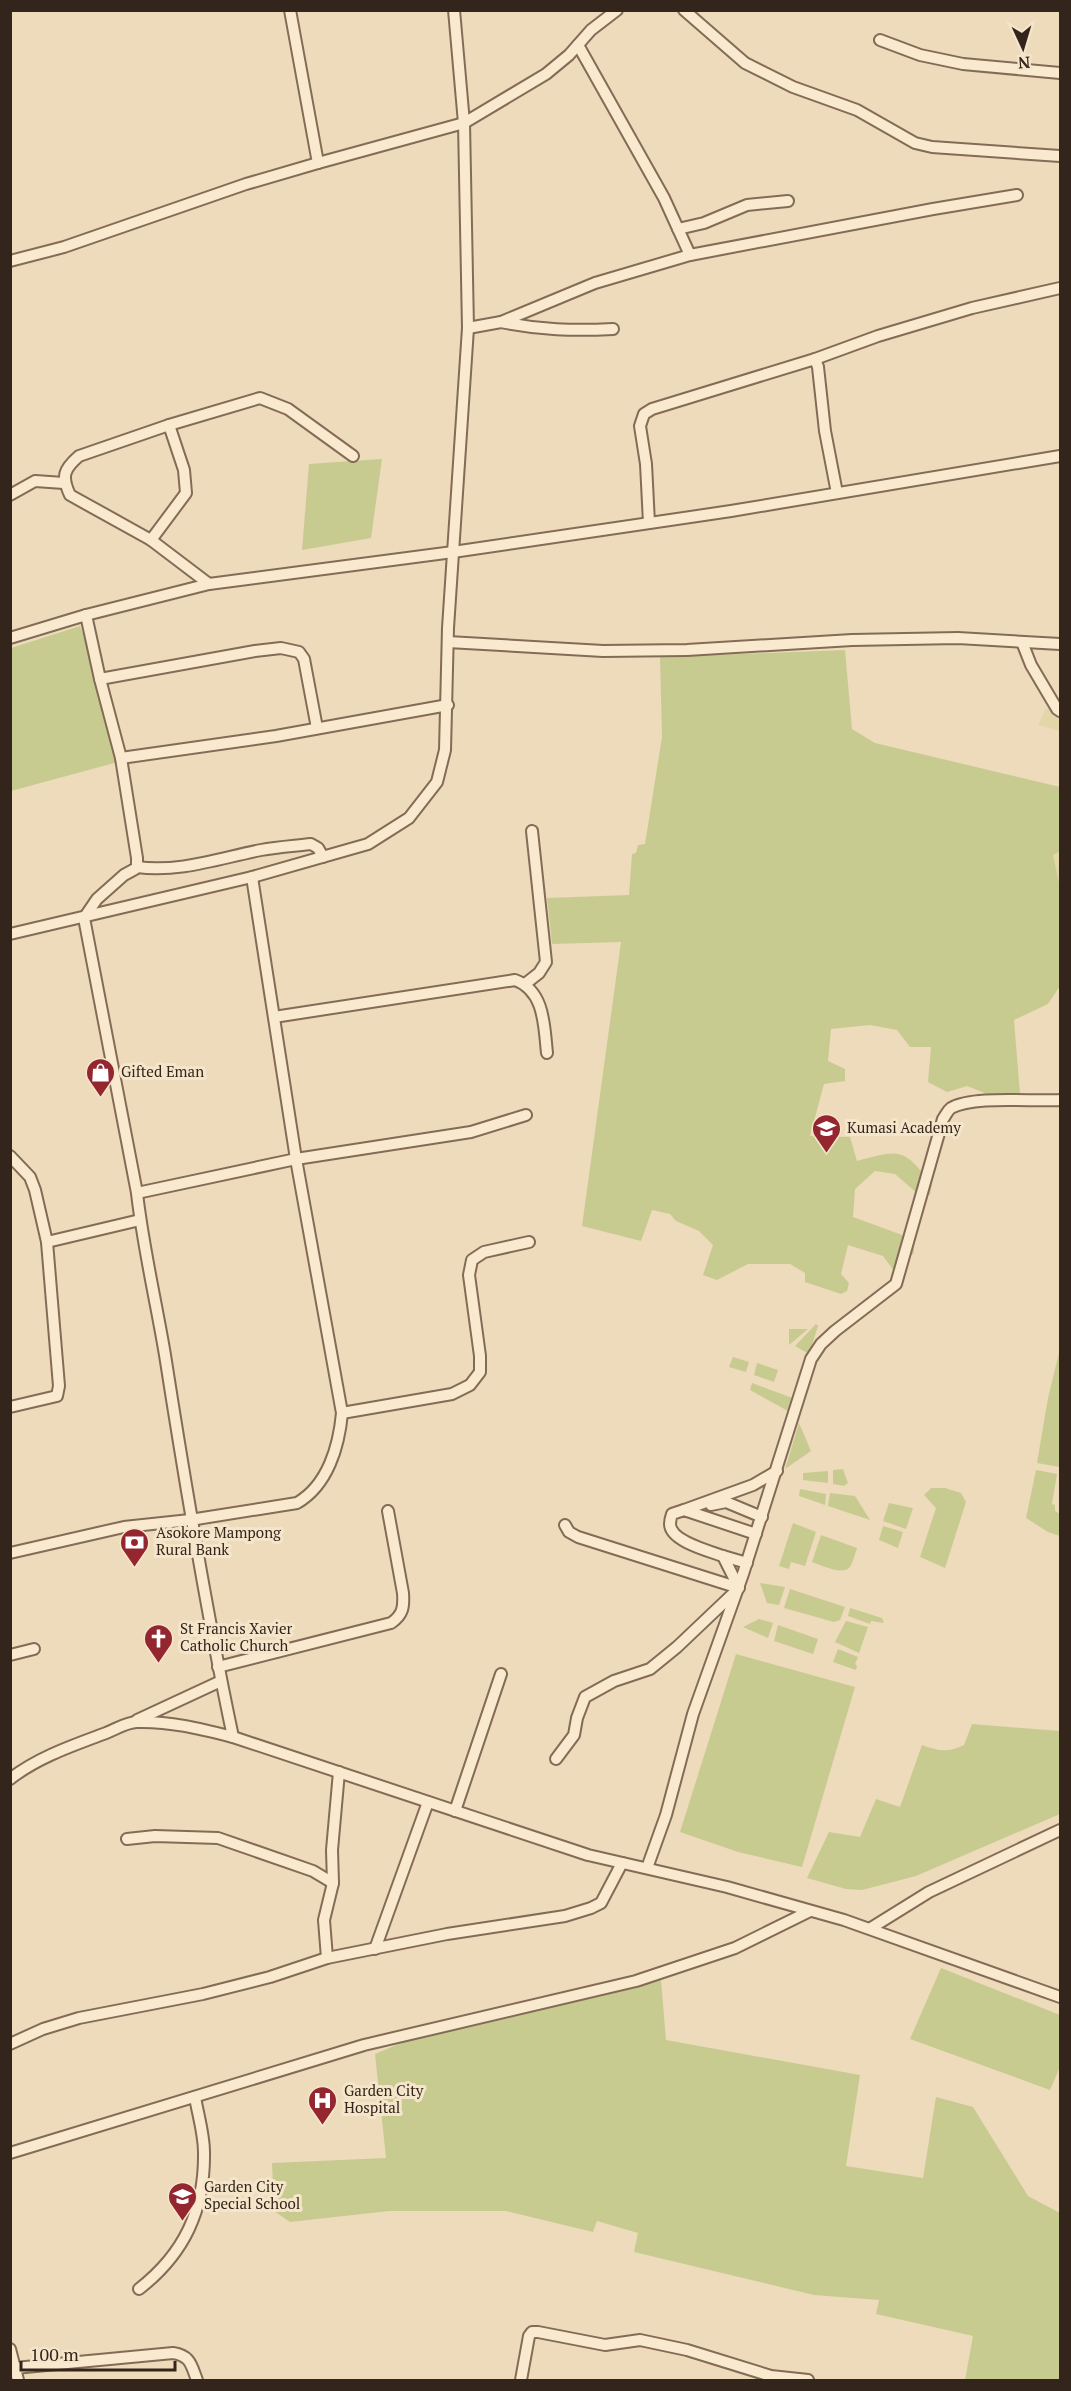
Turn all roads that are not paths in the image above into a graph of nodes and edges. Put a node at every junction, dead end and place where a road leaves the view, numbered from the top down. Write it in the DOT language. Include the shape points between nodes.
graph roads {
  1 [pos="290,10"];
  2 [pos="454,10"];
  3 [pos="617,10"];
  4 [pos="684,10"];
  5 [pos="880,40"];
  6 [pos="578,45"];
  7 [pos="1060,73"];
  8 [pos="464,123"];
  9 [pos="1060,156"];
  10 [pos="318,163"];
  11 [pos="1017,195"];
  12 [pos="788,201"];
  13 [pos="678,229"];
  14 [pos="690,255"];
  15 [pos="10,261"];
  16 [pos="1060,288"];
  17 [pos="501,322"];
  18 [pos="468,328"];
  19 [pos="613,329"];
  20 [pos="814,359"];
  21 [pos="169,424"];
  22 [pos="353,456"];
  23 [pos="1060,456"];
  24 [pos="64,483"];
  25 [pos="837,493"];
  26 [pos="10,495"];
  27 [pos="649,523"];
  28 [pos="151,540"];
  29 [pos="453,552"];
  30 [pos="209,584"];
  31 [pos="86,615"];
  32 [pos="10,638"];
  33 [pos="448,642"];
  34 [pos="1022,642"];
  35 [pos="1060,644"];
  36 [pos="100,679"];
  37 [pos="448,705"];
  38 [pos="1060,711"];
  39 [pos="317,728"];
  40 [pos="121,758"];
  41 [pos="532,831"];
  42 [pos="323,856"];
  43 [pos="137,867"];
  44 [pos="252,877"];
  45 [pos="84,918"];
  46 [pos="10,934"];
  47 [pos="525,984"];
  48 [pos="274,1017"];
  49 [pos="548,1053"];
  50 [pos="1060,1100"];
  51 [pos="526,1114"];
  52 [pos="10,1156"];
  53 [pos="296,1160"];
  54 [pos="137,1193"];
  55 [pos="140,1220"];
  56 [pos="47,1242"];
  57 [pos="529,1242"];
  58 [pos="10,1407"];
  59 [pos="342,1413"];
  60 [pos="777,1471"];
  61 [pos="684,1510"];
  62 [pos="388,1511"];
  63 [pos="762,1517"];
  64 [pos="190,1520"];
  65 [pos="565,1525"];
  66 [pos="756,1534"];
  67 [pos="10,1553"];
  68 [pos="723,1556"];
  69 [pos="747,1563"];
  70 [pos="738,1588"];
  71 [pos="34,1649"];
  72 [pos="10,1655"];
  73 [pos="218,1667"];
  74 [pos="501,1674"];
  75 [pos="221,1681"];
  76 [pos="133,1722"];
  77 [pos="233,1737"];
  78 [pos="556,1759"];
  79 [pos="339,1772"];
  80 [pos="10,1779"];
  81 [pos="428,1802"];
  82 [pos="455,1811"];
  83 [pos="1060,1830"];
  84 [pos="127,1839"];
  85 [pos="622,1863"];
  86 [pos="647,1868"];
  87 [pos="333,1882"];
  88 [pos="810,1911"];
  89 [pos="871,1928"];
  90 [pos="375,1949"];
  91 [pos="327,1958"];
  92 [pos="1060,1995"];
  93 [pos="10,2044"];
  94 [pos="195,2097"];
  95 [pos="10,2153"];
  96 [pos="139,2289"];
  97 [pos="10,2349"];
  98 [pos="15,2368"];
  99 [pos="771,2378"];
  100 [pos="18,2380"];
  101 [pos="197,2380"];
  102 [pos="521,2380"];
  103 [pos="808,2380"];
  1 -- 10 [label="street"];
  2 -- 8 [label="street"];
  3 -- 6 [label="street"];
  4 -- 9 [label="street" via="745,63 793,87 857,111 915,143"];
  5 -- 7 [label="street" via="920,55 963,64"];
  6 -- 8 [label="street" via="546,74"];
  6 -- 13 [label="street"];
  8 -- 10 [label="street"];
  8 -- 18 [label="street"];
  10 -- 15 [label="street" via="64,247"];
  11 -- 14 [label="street"];
  12 -- 13 [label="street" via="747,205"];
  13 -- 14 [label="street"];
  14 -- 17 [label="street" via="595,283"];
  16 -- 20 [label="street" via="972,308"];
  17 -- 18 [label="street"];
  17 -- 19 [label="street" via="540,330"];
  18 -- 29 [label="street"];
  20 -- 25 [label="street"];
  20 -- 27 [label="street" via="644,414 640,426"];
  21 -- 22 [label="street" via="260,398 288,409"];
  21 -- 24 [label="street" via="79,456 67,466"];
  21 -- 28 [label="street" via="184,471 186,493"];
  23 -- 25 [label="street"];
  24 -- 26 [label="street" via="35,482"];
  24 -- 28 [label="street" via="70,495"];
  25 -- 27 [label="street"];
  27 -- 29 [label="street"];
  28 -- 30 [label="street"];
  29 -- 30 [label="street"];
  29 -- 33 [label="street"];
  30 -- 31 [label="street"];
  31 -- 32 [label="street"];
  31 -- 36 [label="street"];
  33 -- 34 [label="street" via="603,651 885,639"];
  33 -- 37 [label="street"];
  34 -- 35 [label="street"];
  34 -- 38 [label="street" via="1031,665"];
  36 -- 39 [label="street" via="255,651 292,649 304,658"];
  36 -- 40 [label="street"];
  37 -- 39 [label="street"];
  37 -- 42 [label="street" via="440,771 422,804 409,818 368,844"];
  39 -- 40 [label="street"];
  40 -- 43 [label="street"];
  41 -- 47 [label="street" via="546,962"];
  42 -- 43 [label="street" via="311,844 187,866"];
  42 -- 44 [label="street"];
  43 -- 45 [label="street" via="97,899"];
  44 -- 45 [label="street"];
  44 -- 48 [label="street"];
  45 -- 46 [label="street"];
  45 -- 54 [label="street"];
  47 -- 48 [label="street" via="515,980"];
  47 -- 49 [label="street" via="533,991 543,1015"];
  48 -- 53 [label="street"];
  50 -- 60 [label="street" via="986,1101 948,1110 896,1284 835,1331 811,1359"];
  51 -- 53 [label="street" via="471,1132"];
  52 -- 56 [label="street" via="30,1178"];
  53 -- 54 [label="street"];
  53 -- 59 [label="street"];
  54 -- 55 [label="street"];
  55 -- 56 [label="street"];
  55 -- 64 [label="street"];
  56 -- 58 [label="street" via="57,1396"];
  57 -- 59 [label="street" via="484,1252 472,1260 469,1275 480,1372 470,1385 452,1394"];
  59 -- 64 [label="street" via="336,1451 308,1496 285,1506"];
  60 -- 61 [label="street" via="753,1485"];
  60 -- 63 [label="street"];
  61 -- 63 [label="street" via="726,1502"];
  61 -- 66 [label="street"];
  61 -- 68 [label="street" via="672,1514 673,1533 691,1545"];
  62 -- 73 [label="street" via="403,1593 400,1616 391,1623"];
  63 -- 66 [label="street"];
  64 -- 67 [label="street" via="124,1527"];
  64 -- 73 [label="street"];
  65 -- 70 [label="street" via="578,1537"];
  66 -- 69 [label="street"];
  68 -- 69 [label="street"];
  68 -- 70 [label="street"];
  69 -- 70 [label="street"];
  70 -- 78 [label="street" via="650,1669 614,1681 585,1697 574,1735"];
  70 -- 86 [label="street" via="693,1714 666,1815"];
  71 -- 72 [label="street"];
  73 -- 75 [label="street"];
  74 -- 82 [label="street"];
  75 -- 76 [label="street"];
  75 -- 77 [label="street"];
  76 -- 77 [label="street" via="169,1722"];
  76 -- 80 [label="street" via="46,1757"];
  77 -- 79 [label="street"];
  79 -- 81 [label="street"];
  79 -- 87 [label="street"];
  81 -- 82 [label="street"];
  81 -- 90 [label="street"];
  82 -- 85 [label="street"];
  83 -- 89 [label="street" via="929,1892"];
  84 -- 87 [label="street" via="175,1835 218,1838 314,1870"];
  85 -- 86 [label="street"];
  85 -- 90 [label="street" via="601,1903 591,1908 565,1916"];
  86 -- 88 [label="street"];
  87 -- 91 [label="street" via="324,1920"];
  88 -- 89 [label="street"];
  88 -- 94 [label="street" via="735,1948 636,1981 364,2045"];
  89 -- 92 [label="street"];
  90 -- 91 [label="street"];
  91 -- 93 [label="street" via="203,1994 79,2018"];
  94 -- 95 [label="street"];
  94 -- 96 [label="street" via="204,2151 197,2210 173,2257"];
  97 -- 98 [label="street"];
  98 -- 100 [label="street"];
  98 -- 101 [label="street" via="173,2353 189,2361"];
  99 -- 102 [label="street" via="661,2344 629,2340 605,2346 532,2332"];
  99 -- 103 [label="street"];
}
